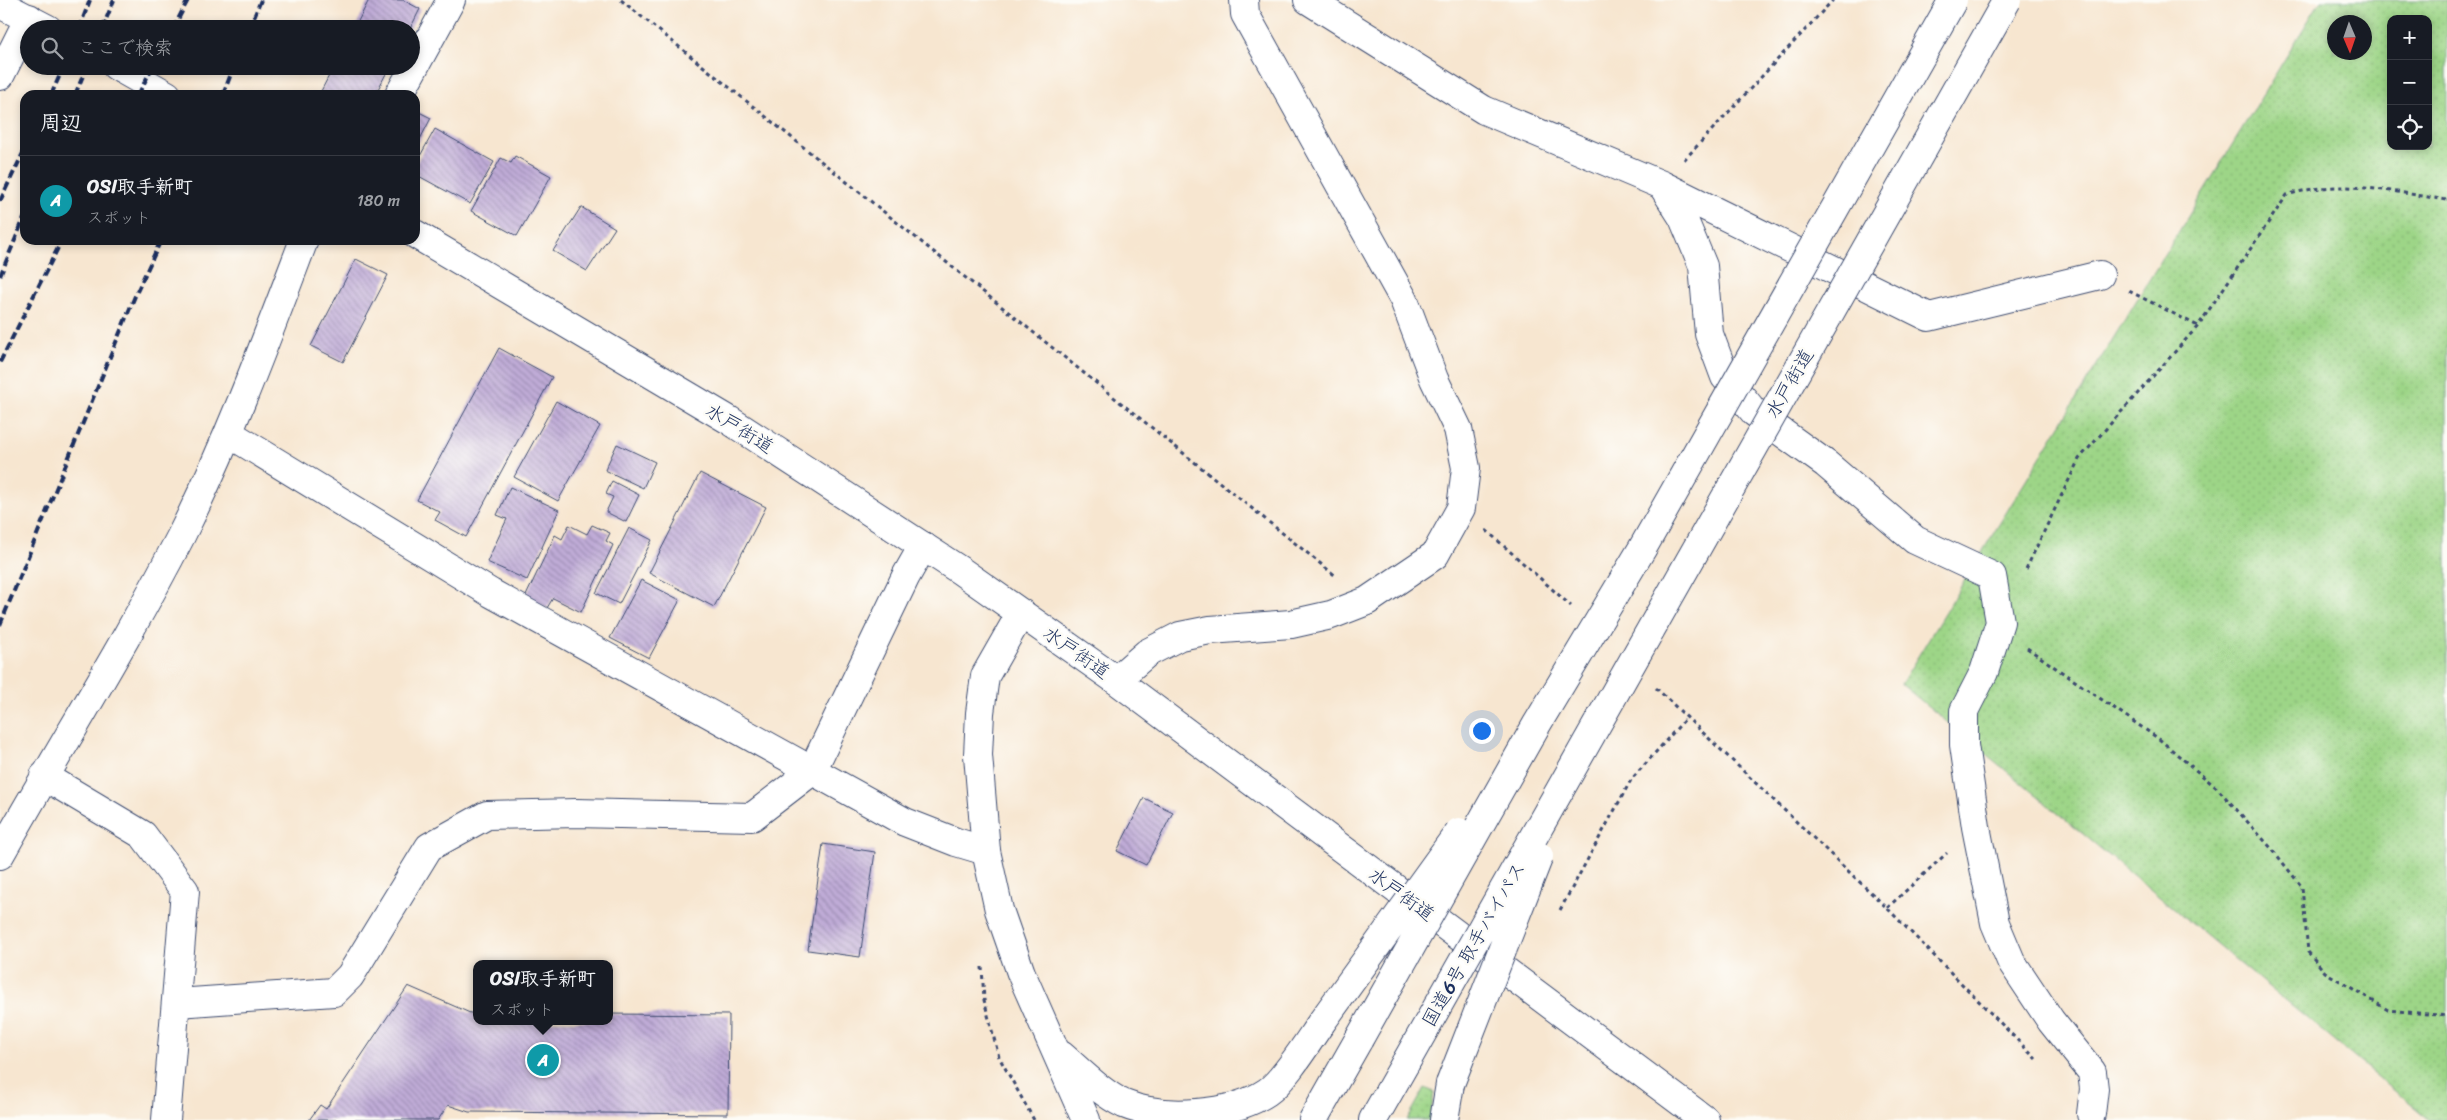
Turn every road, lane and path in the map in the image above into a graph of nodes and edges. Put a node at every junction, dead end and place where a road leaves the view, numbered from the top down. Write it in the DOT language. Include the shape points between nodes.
graph roads {
  1 [pos="451,0"];
  2 [pos="621,0"];
  3 [pos="1244,0"];
  4 [pos="1308,0"];
  5 [pos="1833,0"];
  6 [pos="1953,0"];
  7 [pos="2007,0"];
  8 [pos="0,4"];
  9 [pos="33,20"];
  10 [pos="20,49"];
  11 [pos="420,56"];
  12 [pos="132,75"];
  13 [pos="409,75"];
  14 [pos="0,76"];
  15 [pos="158,90"];
  16 [pos="401,90"];
  17 [pos="1662,185"];
  18 [pos="2447,200"];
  19 [pos="420,237"];
  20 [pos="302,245"];
  21 [pos="2100,275"];
  22 [pos="2198,326"];
  23 [pos="230,434"];
  24 [pos="1461,508"];
  25 [pos="923,546"];
  26 [pos="2025,571"];
  27 [pos="1549,584"];
  28 [pos="1367,601"];
  29 [pos="1021,613"];
  30 [pos="2000,622"];
  31 [pos="1116,680"];
  32 [pos="1686,718"];
  33 [pos="1538,724"];
  34 [pos="1704,734"];
  35 [pos="1574,769"];
  36 [pos="812,771"];
  37 [pos="44,776"];
  38 [pos="1976,827"];
  39 [pos="986,851"];
  40 [pos="0,855"];
  41 [pos="1887,908"];
  42 [pos="1560,910"];
  43 [pos="982,964"];
  44 [pos="177,1003"];
  45 [pos="2447,1016"];
  46 [pos="1056,1051"];
  47 [pos="2039,1062"];
  48 [pos="2091,1114"];
  49 [pos="166,1120"];
  50 [pos="1034,1120"];
  51 [pos="1086,1120"];
  52 [pos="1313,1120"];
  53 [pos="1373,1120"];
  54 [pos="1444,1120"];
  55 [pos="1705,1120"];
  1 -- 11 [label="main road"];
  2 -- 28 [label="path"];
  3 -- 24 [label="main road" via="1245,14 1404,300 1434,379 1458,429 1466,468"];
  4 -- 17 [label="main road" via="1484,110"];
  5 -- 17 [label="path"];
  6 -- 33 [label="main road, bridge" via="1642,549"];
  7 -- 35 [label="main road, 水戸街道, bridge" via="1720,504"];
  8 -- 9 [label="main road"];
  10 -- 14 [label="main road"];
  12 -- 15 [label="main road"];
  13 -- 16 [label="main road"];
  17 -- 21 [label="main road" via="1929,317"];
  17 -- 30 [label="main road" via="1683,218 1703,266 1710,334 1724,377 1755,413 1826,464 1915,540 1992,576"];
  18 -- 22 [label="path" via="2352,186 2311,187 2287,195"];
  19 -- 25 [label="main road, 水戸街道" via="729,420"];
  20 -- 23 [label="main road"];
  21 -- 22 [label="path"];
  22 -- 26 [label="path" via="2079,459"];
  23 -- 36 [label="main road" via="491,593"];
  23 -- 37 [label="main road" via="181,536"];
  24 -- 27 [label="path"];
  24 -- 28 [label="main road" via="1434,555"];
  25 -- 29 [label="main road, 水戸街道"];
  25 -- 36 [label="main road"];
  28 -- 31 [label="main road" via="1331,615 1291,624 1210,630 1180,636 1147,653"];
  29 -- 31 [label="main road, 水戸街道"];
  29 -- 39 [label="main road" via="985,676 978,755"];
  30 -- 38 [label="main road" via="1984,672 1964,711 1964,745"];
  30 -- 45 [label="path" via="2018,641 2159,739 2218,789 2302,887 2308,952 2325,972 2388,1010"];
  31 -- 55 [label="main road, 水戸街道"];
  32 -- 42 [label="path" via="1630,780"];
  33 -- 46 [label="main road, bridge" via="1293,1064 1268,1092 1208,1114 1166,1115 1124,1104"];
  33 -- 52 [label="main road, bridge"];
  34 -- 41 [label="path"];
  35 -- 53 [label="main road, 国道6号 取手バイパス, bridge"];
  35 -- 54 [label="main road, bridge" via="1450,1084"];
  36 -- 39 [label="main road" via="904,822"];
  36 -- 44 [label="main road" via="752,817 576,813 487,815 429,847 350,976 334,992"];
  37 -- 40 [label="main road"];
  37 -- 44 [label="main road" via="143,835 185,891"];
  38 -- 41 [label="path"];
  38 -- 48 [label="main road" via="1995,923 2011,961 2051,1021 2092,1072"];
  39 -- 46 [label="main road" via="999,910 1021,972"];
  41 -- 47 [label="path"];
  43 -- 50 [label="path" via="984,1000 999,1057"];
  44 -- 49 [label="main road"];
  46 -- 51 [label="main road"];
}
